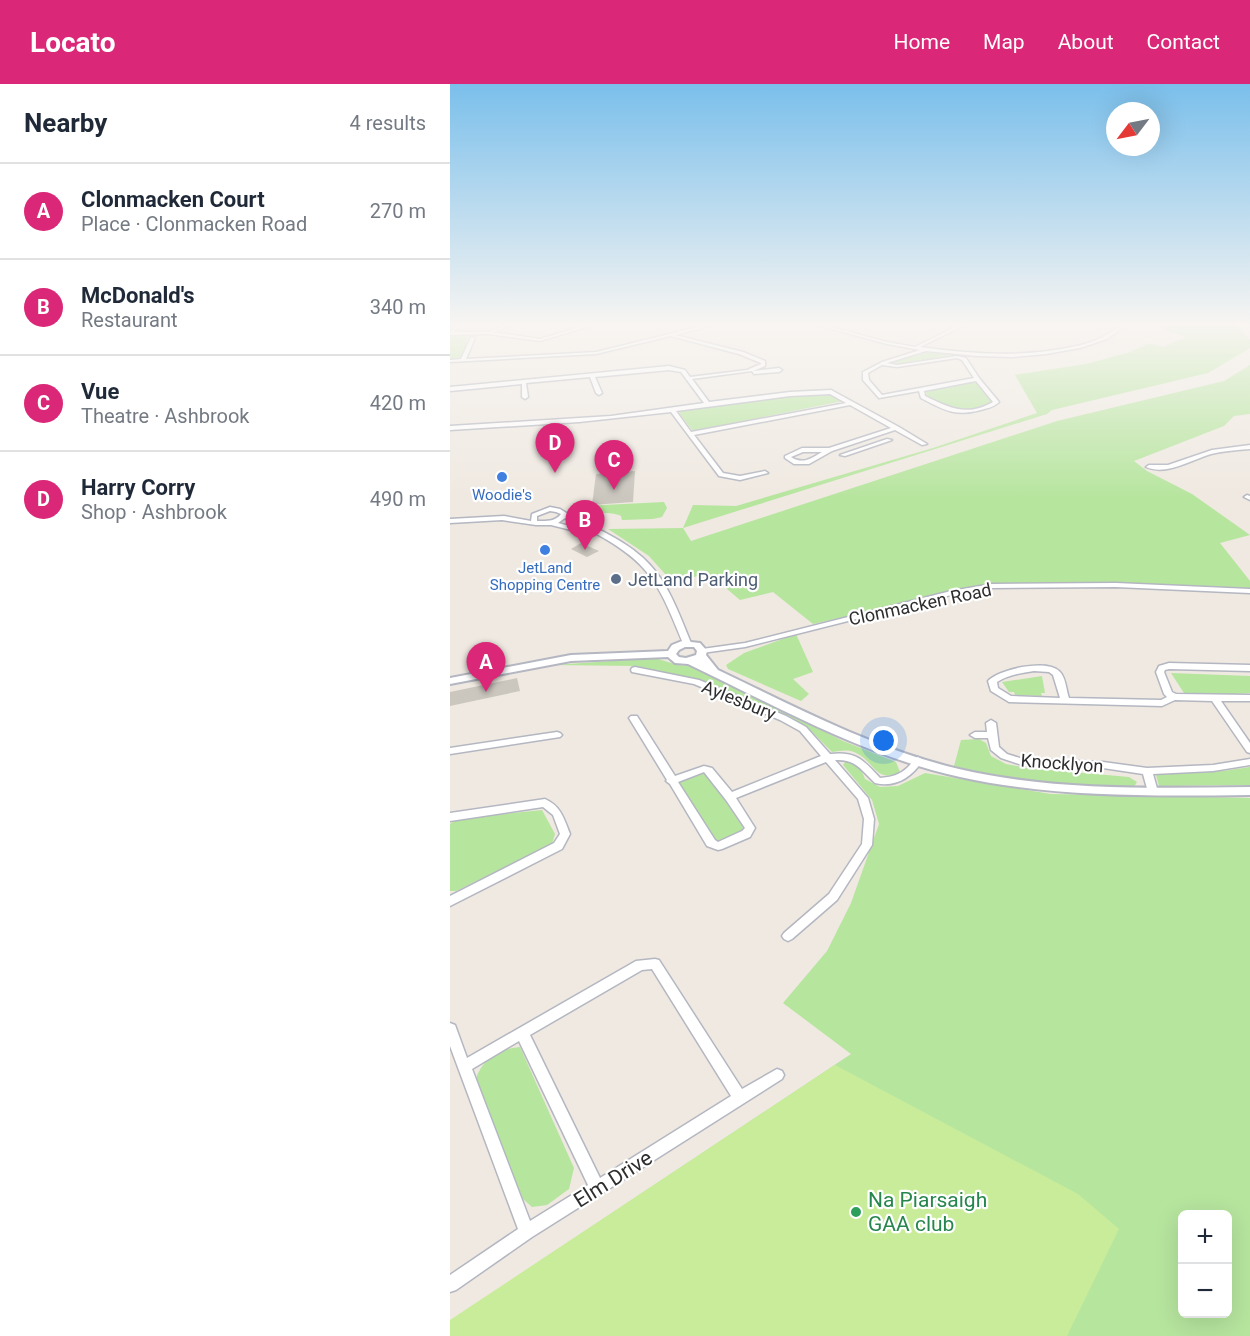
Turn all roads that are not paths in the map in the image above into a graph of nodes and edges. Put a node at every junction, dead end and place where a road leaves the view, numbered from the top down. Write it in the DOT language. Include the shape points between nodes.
graph roads {
  1 [pos="546,381"];
  2 [pos="594,381"];
  3 [pos="692,381"];
  4 [pos="867,381"];
  5 [pos="965,381"];
  6 [pos="979,381"];
  7 [pos="524,384"];
  8 [pos="450,389"];
  9 [pos="921,390"];
  10 [pos="599,393"];
  11 [pos="525,397"];
  12 [pos="881,397"];
  13 [pos="870,399"];
  14 [pos="852,403"];
  15 [pos="708,404"];
  16 [pos="672,410"];
  17 [pos="450,428"];
  18 [pos="897,428"];
  19 [pos="690,434"];
  20 [pos="889,440"];
  21 [pos="856,442"];
  22 [pos="924,444"];
  23 [pos="866,447"];
  24 [pos="1250,447"];
  25 [pos="830,450"];
  26 [pos="843,455"];
  27 [pos="1149,467"];
  28 [pos="765,473"];
  29 [pos="537,513"];
  30 [pos="564,515"];
  31 [pos="501,518"];
  32 [pos="450,520"];
  33 [pos="534,522"];
  34 [pos="552,523"];
  35 [pos="607,538"];
  36 [pos="1250,591"];
  37 [pos="687,643"];
  38 [pos="701,653"];
  39 [pos="671,654"];
  40 [pos="690,661"];
  41 [pos="1250,668"];
  42 [pos="635,670"];
  43 [pos="715,673"];
  44 [pos="450,681"];
  45 [pos="1174,698"];
  46 [pos="1215,698"];
  47 [pos="1250,698"];
  48 [pos="1065,700"];
  49 [pos="634,718"];
  50 [pos="991,723"];
  51 [pos="557,735"];
  52 [pos="975,735"];
  53 [pos="992,735"];
  54 [pos="1250,750"];
  55 [pos="450,751"];
  56 [pos="829,757"];
  57 [pos="918,760"];
  58 [pos="1250,762"];
  59 [pos="1147,771"];
  60 [pos="671,781"];
  61 [pos="1250,791"];
  62 [pos="1153,792"];
  63 [pos="730,797"];
  64 [pos="450,817"];
  65 [pos="450,901"];
  66 [pos="788,936"];
  67 [pos="450,1029"];
  68 [pos="522,1033"];
  69 [pos="465,1066"];
  70 [pos="777,1075"];
  71 [pos="740,1098"];
  72 [pos="598,1189"];
  73 [pos="527,1232"];
  74 [pos="450,1284"];
  1 -- 7 [label="street"];
  2 -- 10 [label="street"];
  3 -- 15 [label="street"];
  4 -- 12 [label="street"];
  5 -- 9 [label="street"];
  6 -- 9 [label="street" via="996,402 961,414 923,397"];
  7 -- 8 [label="street"];
  7 -- 11 [label="street"];
  9 -- 12 [label="street"];
  12 -- 13 [label="street"];
  14 -- 15 [label="street" via="823,391"];
  14 -- 18 [label="street"];
  14 -- 19 [label="street"];
  15 -- 16 [label="street"];
  16 -- 17 [label="street" via="592,420"];
  16 -- 19 [label="street"];
  18 -- 21 [label="street"];
  18 -- 22 [label="street"];
  19 -- 28 [label="street" via="722,475 740,478"];
  20 -- 23 [label="street"];
  21 -- 23 [label="street"];
  21 -- 25 [label="street"];
  23 -- 26 [label="street"];
  24 -- 27 [label="street" via="1212,452 1168,467"];
  25 -- 25 [label="street" via="807,463 794,462 788,456 802,450"];
  29 -- 30 [label="street" via="556,509"];
  29 -- 31 [label="street"];
  29 -- 33 [label="street" via="532,518"];
  30 -- 34 [label="street"];
  30 -- 35 [label="street"];
  31 -- 32 [label="street"];
  31 -- 33 [label="street"];
  33 -- 34 [label="street"];
  34 -- 35 [label="street"];
  35 -- 37 [label="street" via="636,556 654,574"];
  36 -- 38 [label="street, Clonmacken Road" via="1116,585 993,586"];
  37 -- 38 [label="street" via="698,645"];
  37 -- 39 [label="street" via="674,648"];
  38 -- 40 [label="street"];
  38 -- 43 [label="street"];
  39 -- 40 [label="street" via="676,660"];
  39 -- 44 [label="street" via="571,658"];
  40 -- 43 [label="street"];
  41 -- 45 [label="street" via="1162,668 1168,694"];
  42 -- 56 [label="street, Aylesbury" via="696,682 783,718 803,729"];
  43 -- 57 [label="street" via="867,742"];
  45 -- 46 [label="street"];
  45 -- 48 [label="street" via="1162,703"];
  46 -- 47 [label="street"];
  46 -- 54 [label="street"];
  48 -- 48 [label="street" via="1009,699 994,689 992,681 996,675 1050,669 1056,674"];
  49 -- 60 [label="street"];
  50 -- 53 [label="street"];
  51 -- 55 [label="street"];
  52 -- 53 [label="street"];
  53 -- 59 [label="street, Knocklyon" via="994,748 1022,762"];
  56 -- 57 [label="street" via="844,755 858,759 878,781 892,782"];
  56 -- 63 [label="street"];
  56 -- 66 [label="street, Aylesbury" via="863,798 869,819 867,845 833,897"];
  57 -- 62 [label="street" via="1008,782 1063,789"];
  58 -- 59 [label="street, Knocklyon"];
  59 -- 62 [label="street"];
  60 -- 63 [label="street" via="709,770"];
  60 -- 63 [label="street" via="711,843 718,846 746,834 750,828"];
  61 -- 62 [label="street"];
  64 -- 65 [label="street" via="545,803 557,813 565,834 558,846"];
  67 -- 69 [label="street"];
  68 -- 69 [label="street"];
  68 -- 71 [label="street" via="640,965 655,964"];
  68 -- 72 [label="street"];
  69 -- 73 [label="street"];
  70 -- 71 [label="street, Elm Drive"];
  71 -- 72 [label="street, Elm Drive"];
  72 -- 73 [label="street, Elm Drive"];
  73 -- 74 [label="street, Elm Drive"];
}
